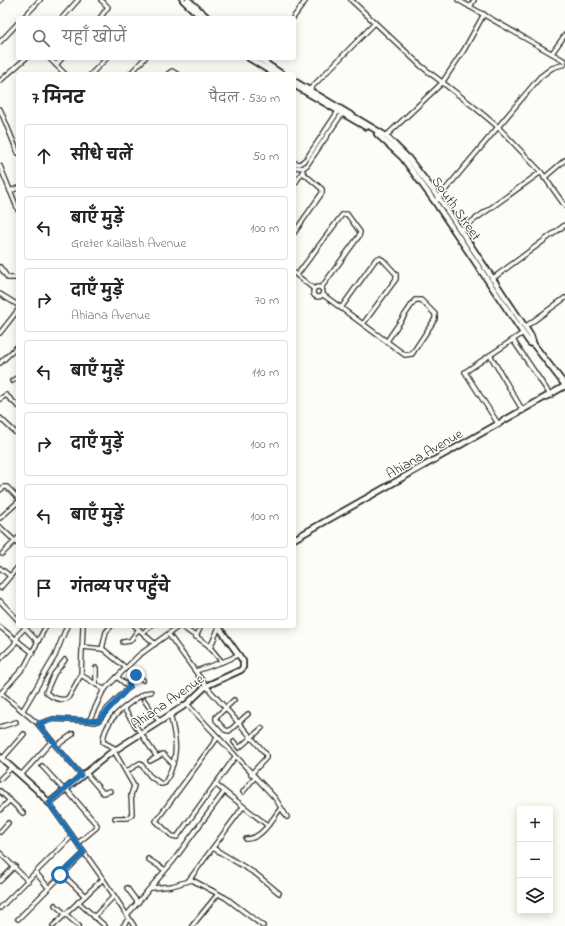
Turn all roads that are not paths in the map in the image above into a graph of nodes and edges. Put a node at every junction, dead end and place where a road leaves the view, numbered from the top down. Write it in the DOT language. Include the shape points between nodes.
graph roads {
  1 [pos="40,0"];
  2 [pos="78,0"];
  3 [pos="101,0"];
  4 [pos="183,0"];
  5 [pos="188,0"];
  6 [pos="306,0"];
  7 [pos="350,0"];
  8 [pos="458,0"];
  9 [pos="474,0"];
  10 [pos="470,7"];
  11 [pos="484,14"];
  12 [pos="25,16"];
  13 [pos="64,16"];
  14 [pos="101,16"];
  15 [pos="200,16"];
  16 [pos="206,16"];
  17 [pos="294,16"];
  18 [pos="375,23"];
  19 [pos="16,25"];
  20 [pos="565,35"];
  21 [pos="0,42"];
  22 [pos="552,53"];
  23 [pos="23,60"];
  24 [pos="51,60"];
  25 [pos="60,60"];
  26 [pos="105,60"];
  27 [pos="143,60"];
  28 [pos="565,61"];
  29 [pos="263,62"];
  30 [pos="565,64"];
  31 [pos="56,65"];
  32 [pos="63,72"];
  33 [pos="92,72"];
  34 [pos="132,72"];
  35 [pos="273,72"];
  36 [pos="279,72"];
  37 [pos="0,77"];
  38 [pos="296,82"];
  39 [pos="442,83"];
  40 [pos="296,86"];
  41 [pos="309,90"];
  42 [pos="0,109"];
  43 [pos="341,111"];
  44 [pos="498,127"];
  45 [pos="324,136"];
  46 [pos="386,136"];
  47 [pos="16,148"];
  48 [pos="565,160"];
  49 [pos="296,163"];
  50 [pos="0,166"];
  51 [pos="296,168"];
  52 [pos="303,168"];
  53 [pos="541,172"];
  54 [pos="303,173"];
  55 [pos="544,178"];
  56 [pos="296,182"];
  57 [pos="16,189"];
  58 [pos="10,191"];
  59 [pos="437,200"];
  60 [pos="16,205"];
  61 [pos="565,205"];
  62 [pos="565,225"];
  63 [pos="296,230"];
  64 [pos="460,230"];
  65 [pos="0,267"];
  66 [pos="296,273"];
  67 [pos="296,275"];
  68 [pos="16,278"];
  69 [pos="492,279"];
  70 [pos="321,288"];
  71 [pos="314,289"];
  72 [pos="0,294"];
  73 [pos="322,294"];
  74 [pos="565,298"];
  75 [pos="16,304"];
  76 [pos="341,308"];
  77 [pos="16,313"];
  78 [pos="364,324"];
  79 [pos="525,327"];
  80 [pos="0,333"];
  81 [pos="523,333"];
  82 [pos="513,340"];
  83 [pos="387,341"];
  84 [pos="534,345"];
  85 [pos="16,348"];
  86 [pos="490,355"];
  87 [pos="0,363"];
  88 [pos="16,378"];
  89 [pos="12,381"];
  90 [pos="565,386"];
  91 [pos="551,396"];
  92 [pos="0,399"];
  93 [pos="16,404"];
  94 [pos="523,411"];
  95 [pos="0,418"];
  96 [pos="499,425"];
  97 [pos="16,433"];
  98 [pos="0,490"];
  99 [pos="16,496"];
  100 [pos="16,504"];
  101 [pos="0,518"];
  102 [pos="0,528"];
  103 [pos="296,538"];
  104 [pos="16,540"];
  105 [pos="16,542"];
  106 [pos="2,554"];
  107 [pos="0,568"];
  108 [pos="16,569"];
  109 [pos="10,576"];
  110 [pos="0,588"];
  111 [pos="0,601"];
  112 [pos="16,618"];
  113 [pos="0,628"];
  114 [pos="24,628"];
  115 [pos="26,628"];
  116 [pos="45,628"];
  117 [pos="66,628"];
  118 [pos="83,628"];
  119 [pos="109,628"];
  120 [pos="137,628"];
  121 [pos="148,628"];
  122 [pos="177,628"];
  123 [pos="182,628"];
  124 [pos="200,628"];
  125 [pos="219,628"];
  126 [pos="220,628"];
  127 [pos="143,633"];
  128 [pos="168,635"];
  129 [pos="196,637"];
  130 [pos="16,641"];
  131 [pos="38,642"];
  132 [pos="124,642"];
  133 [pos="155,644"];
  134 [pos="82,647"];
  135 [pos="210,648"];
  136 [pos="102,649"];
  137 [pos="0,651"];
  138 [pos="33,653"];
  139 [pos="5,654"];
  140 [pos="239,654"];
  141 [pos="0,659"];
  142 [pos="65,660"];
  143 [pos="222,662"];
  144 [pos="96,668"];
  145 [pos="126,668"];
  146 [pos="196,671"];
  147 [pos="81,675"];
  148 [pos="117,677"];
  149 [pos="143,680"];
  150 [pos="96,684"];
  151 [pos="128,684"];
  152 [pos="206,686"];
  153 [pos="37,687"];
  154 [pos="104,690"];
  155 [pos="46,692"];
  156 [pos="151,692"];
  157 [pos="1,694"];
  158 [pos="144,700"];
  159 [pos="234,700"];
  160 [pos="187,704"];
  161 [pos="225,708"];
  162 [pos="124,709"];
  163 [pos="23,710"];
  164 [pos="170,714"];
  165 [pos="248,714"];
  166 [pos="159,720"];
  167 [pos="89,721"];
  168 [pos="16,722"];
  169 [pos="238,723"];
  170 [pos="38,724"];
  171 [pos="0,727"];
  172 [pos="262,728"];
  173 [pos="141,732"];
  174 [pos="24,734"];
  175 [pos="73,734"];
  176 [pos="251,737"];
  177 [pos="218,738"];
  178 [pos="51,742"];
  179 [pos="234,742"];
  180 [pos="56,746"];
  181 [pos="115,750"];
  182 [pos="157,757"];
  183 [pos="235,757"];
  184 [pos="1,758"];
  185 [pos="150,761"];
  186 [pos="174,764"];
  187 [pos="42,766"];
  188 [pos="12,767"];
  189 [pos="127,771"];
  190 [pos="83,774"];
  191 [pos="251,774"];
  192 [pos="21,775"];
  193 [pos="255,777"];
  194 [pos="0,779"];
  195 [pos="215,784"];
  196 [pos="65,790"];
  197 [pos="0,791"];
  198 [pos="110,791"];
  199 [pos="224,792"];
  200 [pos="243,792"];
  201 [pos="10,800"];
  202 [pos="49,803"];
  203 [pos="243,807"];
  204 [pos="281,808"];
  205 [pos="0,810"];
  206 [pos="23,812"];
  207 [pos="287,817"];
  208 [pos="115,818"];
  209 [pos="8,823"];
  210 [pos="267,826"];
  211 [pos="0,832"];
  212 [pos="72,836"];
  213 [pos="246,839"];
  214 [pos="78,843"];
  215 [pos="213,848"];
  216 [pos="84,853"];
  217 [pos="1,856"];
  218 [pos="148,859"];
  219 [pos="15,866"];
  220 [pos="165,870"];
  221 [pos="36,873"];
  222 [pos="62,874"];
  223 [pos="103,879"];
  224 [pos="28,880"];
  225 [pos="189,880"];
  226 [pos="0,881"];
  227 [pos="48,887"];
  228 [pos="127,888"];
  229 [pos="152,888"];
  230 [pos="279,893"];
  231 [pos="218,894"];
  232 [pos="84,896"];
  233 [pos="114,896"];
  234 [pos="78,902"];
  235 [pos="138,903"];
  236 [pos="55,906"];
  237 [pos="0,908"];
  238 [pos="65,914"];
  239 [pos="94,917"];
  240 [pos="128,917"];
  241 [pos="18,919"];
  242 [pos="54,926"];
  243 [pos="78,926"];
  244 [pos="105,926"];
  245 [pos="124,926"];
  246 [pos="134,926"];
  247 [pos="192,926"];
  248 [pos="263,926"];
  1 -- 12 [label="street"];
  2 -- 13 [label="street"];
  3 -- 14 [label="street" via="108,7"];
  4 -- 15 [label="street"];
  5 -- 16 [label="street"];
  6 -- 17 [label="street"];
  7 -- 18 [label="street"];
  8 -- 10 [label="street"];
  9 -- 10 [label="street"];
  10 -- 11 [label="street"];
  11 -- 22 [label="street"];
  11 -- 39 [label="street"];
  18 -- 39 [label="street"];
  18 -- 41 [label="street"];
  19 -- 21 [label="street"];
  20 -- 22 [label="street"];
  22 -- 28 [label="street"];
  23 -- 37 [label="street"];
  24 -- 31 [label="street"];
  25 -- 31 [label="street"];
  26 -- 33 [label="street"];
  27 -- 34 [label="street"];
  29 -- 35 [label="street"];
  29 -- 36 [label="street"];
  30 -- 44 [label="street" via="552,68 540,77"];
  31 -- 32 [label="street"];
  38 -- 41 [label="street, South Street"];
  39 -- 44 [label="street"];
  39 -- 46 [label="street"];
  40 -- 43 [label="street"];
  41 -- 43 [label="street, South Street"];
  42 -- 47 [label="street"];
  43 -- 45 [label="street"];
  43 -- 46 [label="street, South Street"];
  43 -- 59 [label="street" via="375,132 395,149"];
  44 -- 53 [label="street"];
  44 -- 59 [label="street"];
  45 -- 49 [label="street" via="307,158 300,164"];
  45 -- 52 [label="street"];
  46 -- 59 [label="street, South Street" via="408,158"];
  48 -- 55 [label="street"];
  50 -- 58 [label="street"];
  51 -- 52 [label="street"];
  52 -- 54 [label="street"];
  53 -- 55 [label="street"];
  53 -- 64 [label="street"];
  54 -- 56 [label="street"];
  54 -- 63 [label="street" via="322,190 322,193"];
  55 -- 61 [label="street"];
  57 -- 58 [label="street"];
  58 -- 60 [label="street"];
  59 -- 64 [label="street, South Street"];
  59 -- 81 [label="street"];
  62 -- 69 [label="street"];
  64 -- 69 [label="street, South Street"];
  65 -- 68 [label="street" via="8,278"];
  66 -- 70 [label="street" via="342,215 347,214 360,232 359,236"];
  67 -- 71 [label="street"];
  69 -- 79 [label="street, South Street"];
  70 -- 71 [label="street"];
  70 -- 73 [label="street"];
  71 -- 73 [label="street" via="316,296"];
  72 -- 75 [label="street"];
  73 -- 76 [label="street"];
  74 -- 79 [label="street"];
  76 -- 78 [label="street"];
  76 -- 78 [label="street" via="376,258 383,260 396,274 396,279"];
  77 -- 80 [label="street"];
  78 -- 83 [label="street"];
  79 -- 84 [label="street, South Street"];
  81 -- 82 [label="street"];
  81 -- 84 [label="street"];
  82 -- 86 [label="street"];
  82 -- 91 [label="street"];
  83 -- 83 [label="street" via="415,300 421,300 435,314 435,319 410,355 404,355"];
  84 -- 90 [label="street, South Street"];
  85 -- 87 [label="street"];
  86 -- 94 [label="street"];
  86 -- 96 [label="street" via="466,370 465,374"];
  88 -- 89 [label="street"];
  90 -- 91 [label="street, Ahiana Avenue"];
  91 -- 94 [label="street, Ahiana Avenue"];
  92 -- 93 [label="street" via="6,395"];
  94 -- 96 [label="street, Ahiana Avenue"];
  95 -- 97 [label="street"];
  96 -- 103 [label="street, Ahiana Avenue"];
  98 -- 99 [label="street" via="7,487"];
  100 -- 101 [label="street"];
  102 -- 104 [label="street"];
  105 -- 106 [label="street"];
  107 -- 109 [label="street"];
  108 -- 109 [label="street"];
  109 -- 110 [label="street"];
  111 -- 112 [label="street"];
  113 -- 130 [label="street"];
  114 -- 130 [label="street"];
  115 -- 131 [label="street"];
  116 -- 131 [label="street"];
  117 -- 153 [label="street" via="55,656"];
  118 -- 134 [label="street"];
  119 -- 136 [label="street"];
  120 -- 127 [label="street"];
  120 -- 132 [label="street" via="130,641"];
  121 -- 127 [label="street"];
  122 -- 128 [label="street"];
  123 -- 129 [label="street"];
  124 -- 129 [label="street"];
  125 -- 135 [label="street"];
  126 -- 140 [label="street"];
  127 -- 133 [label="street"];
  128 -- 133 [label="street"];
  128 -- 146 [label="street"];
  129 -- 135 [label="street"];
  130 -- 138 [label="street"];
  130 -- 139 [label="street"];
  131 -- 138 [label="street"];
  133 -- 145 [label="street"];
  134 -- 136 [label="street"];
  134 -- 147 [label="street"];
  135 -- 143 [label="street"];
  136 -- 145 [label="street"];
  137 -- 139 [label="street"];
  138 -- 157 [label="street" via="18,676"];
  139 -- 141 [label="street"];
  140 -- 143 [label="street"];
  140 -- 152 [label="street, Ahiana Avenue" via="243,664 241,670"];
  142 -- 155 [label="street" via="54,674"];
  143 -- 146 [label="street"];
  144 -- 150 [label="street"];
  145 -- 148 [label="street"];
  146 -- 152 [label="street"];
  147 -- 150 [label="street"];
  147 -- 155 [label="street" via="66,700 54,698"];
  148 -- 151 [label="street"];
  148 -- 154 [label="street"];
  149 -- 151 [label="street" via="137,675"];
  150 -- 154 [label="street"];
  151 -- 167 [label="street" via="130,686 99,720"];
  152 -- 160 [label="street, Ahiana Avenue"];
  152 -- 161 [label="street"];
  153 -- 155 [label="street"];
  153 -- 163 [label="street"];
  154 -- 167 [label="street"];
  156 -- 162 [label="street" via="145,693"];
  157 -- 163 [label="street"];
  158 -- 166 [label="street"];
  159 -- 161 [label="street"];
  160 -- 164 [label="street, Ahiana Avenue"];
  160 -- 177 [label="street"];
  161 -- 169 [label="street"];
  161 -- 169 [label="street" via="216,717 219,724 227,731"];
  162 -- 173 [label="street"];
  162 -- 181 [label="street" via="113,718 103,739 104,744"];
  163 -- 170 [label="street"];
  164 -- 166 [label="street, Ahiana Avenue"];
  164 -- 186 [label="street" via="176,754"];
  165 -- 169 [label="street"];
  166 -- 173 [label="street, Ahiana Avenue"];
  167 -- 170 [label="street" via="54,719"];
  168 -- 171 [label="street"];
  169 -- 176 [label="street"];
  170 -- 178 [label="street"];
  172 -- 176 [label="street"];
  173 -- 181 [label="street, Ahiana Avenue"];
  173 -- 182 [label="street"];
  174 -- 184 [label="street"];
  175 -- 180 [label="street"];
  176 -- 179 [label="street" via="239,748"];
  176 -- 191 [label="street" via="267,757"];
  177 -- 183 [label="street"];
  177 -- 195 [label="street" via="156,821 172,836 177,837"];
  178 -- 180 [label="street"];
  178 -- 192 [label="street"];
  180 -- 190 [label="street"];
  181 -- 189 [label="street"];
  181 -- 190 [label="street, Ahiana Avenue"];
  182 -- 185 [label="street"];
  182 -- 186 [label="street" via="164,754"];
  183 -- 191 [label="street"];
  183 -- 195 [label="street"];
  184 -- 188 [label="street"];
  186 -- 189 [label="street" via="162,784 150,776 140,763"];
  187 -- 196 [label="street"];
  188 -- 192 [label="street"];
  188 -- 194 [label="street"];
  189 -- 208 [label="street" via="134,786 131,795 133,813 128,818"];
  190 -- 196 [label="street, Ahiana Avenue"];
  190 -- 198 [label="street" via="103,793"];
  191 -- 193 [label="street"];
  192 -- 202 [label="street"];
  193 -- 200 [label="street"];
  193 -- 204 [label="street"];
  195 -- 199 [label="street"];
  196 -- 202 [label="street, Ahiana Avenue"];
  196 -- 214 [label="street" via="97,825"];
  197 -- 201 [label="street"];
  199 -- 203 [label="street"];
  199 -- 220 [label="street"];
  201 -- 205 [label="street"];
  201 -- 206 [label="street"];
  202 -- 212 [label="street"];
  203 -- 210 [label="street"];
  203 -- 215 [label="street"];
  204 -- 207 [label="street"];
  204 -- 210 [label="street"];
  209 -- 211 [label="street"];
  210 -- 213 [label="street" via="255,838"];
  212 -- 214 [label="street"];
  212 -- 221 [label="street"];
  214 -- 216 [label="street"];
  215 -- 225 [label="street"];
  215 -- 230 [label="street" via="256,874"];
  216 -- 222 [label="street"];
  216 -- 223 [label="street"];
  217 -- 219 [label="street"];
  218 -- 220 [label="street"];
  219 -- 224 [label="street"];
  219 -- 226 [label="street"];
  220 -- 229 [label="street"];
  221 -- 224 [label="street"];
  221 -- 227 [label="street"];
  222 -- 227 [label="street"];
  222 -- 232 [label="street"];
  223 -- 232 [label="street"];
  223 -- 233 [label="street"];
  224 -- 237 [label="street"];
  225 -- 229 [label="street" via="172,886"];
  225 -- 231 [label="street"];
  227 -- 241 [label="street"];
  228 -- 235 [label="street"];
  229 -- 235 [label="street"];
  231 -- 247 [label="street"];
  231 -- 248 [label="street"];
  232 -- 234 [label="street"];
  233 -- 239 [label="street"];
  233 -- 240 [label="street"];
  234 -- 238 [label="street"];
  234 -- 239 [label="street"];
  235 -- 240 [label="street"];
  236 -- 238 [label="street"];
  238 -- 242 [label="street"];
  238 -- 243 [label="street"];
  239 -- 244 [label="street"];
  240 -- 245 [label="street"];
  240 -- 246 [label="street"];
}
